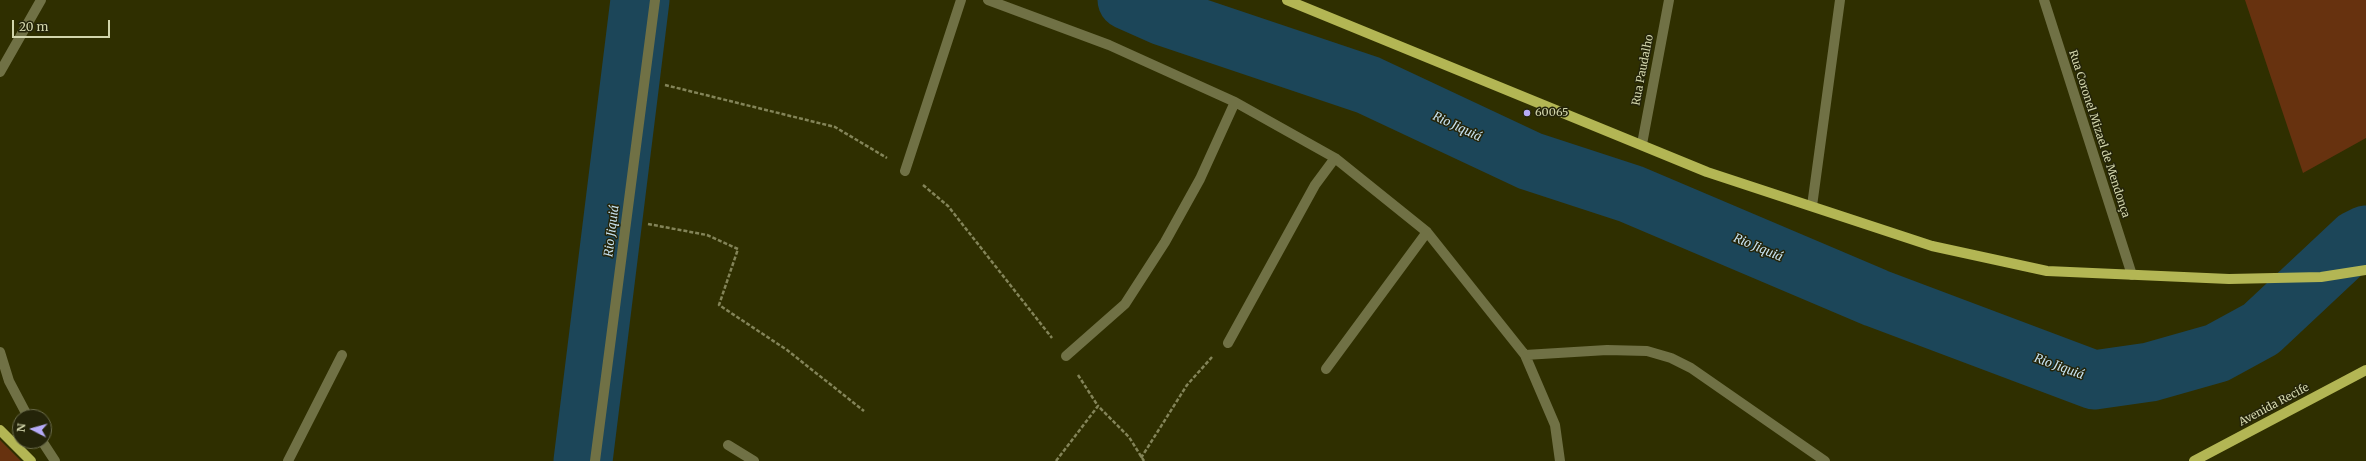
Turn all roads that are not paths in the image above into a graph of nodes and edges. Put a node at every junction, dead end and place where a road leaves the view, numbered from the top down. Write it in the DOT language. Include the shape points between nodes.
graph roads {
  1 [pos="40,0"];
  2 [pos="655,0"];
  3 [pos="961,0"];
  4 [pos="988,0"];
  5 [pos="1287,0"];
  6 [pos="1669,0"];
  7 [pos="1840,0"];
  8 [pos="2044,0"];
  9 [pos="0,72"];
  10 [pos="1235,102"];
  11 [pos="1642,144"];
  12 [pos="1335,158"];
  13 [pos="905,171"];
  14 [pos="1812,206"];
  15 [pos="1427,232"];
  16 [pos="2366,270"];
  17 [pos="2132,275"];
  18 [pos="1228,343"];
  19 [pos="0,352"];
  20 [pos="342,355"];
  21 [pos="1525,355"];
  22 [pos="1066,356"];
  23 [pos="1326,369"];
  24 [pos="2366,370"];
  25 [pos="24,409"];
  26 [pos="0,430"];
  27 [pos="728,446"];
  28 [pos="47,449"];
  29 [pos="32,461"];
  30 [pos="55,461"];
  31 [pos="288,461"];
  32 [pos="595,461"];
  33 [pos="754,461"];
  34 [pos="1560,461"];
  35 [pos="1825,461"];
  36 [pos="2194,461"];
  1 -- 9 [label="street"];
  2 -- 32 [label="street"];
  3 -- 13 [label="street"];
  4 -- 10 [label="street" via="1109,45"];
  5 -- 11 [label="main road"];
  6 -- 11 [label="street, Rua Paudalho"];
  7 -- 14 [label="street"];
  8 -- 17 [label="street, Rua Coronel Mizael de Mendonça"];
  10 -- 12 [label="street"];
  10 -- 22 [label="street" via="1200,179 1165,242 1125,304"];
  11 -- 14 [label="main road" via="1707,172"];
  12 -- 15 [label="street"];
  12 -- 18 [label="street" via="1315,186"];
  14 -- 17 [label="main road" via="1932,246 2047,271"];
  15 -- 21 [label="street"];
  15 -- 23 [label="street"];
  16 -- 17 [label="main road" via="2321,276 2229,279"];
  19 -- 25 [label="street" via="9,381"];
  20 -- 31 [label="street"];
  21 -- 34 [label="street" via="1555,426"];
  21 -- 35 [label="street" via="1607,350 1647,351 1671,358 1692,368"];
  24 -- 36 [label="main road, Avenida Recife"];
  26 -- 29 [label="main road"];
  27 -- 33 [label="street"];
  28 -- 30 [label="street"];
}
